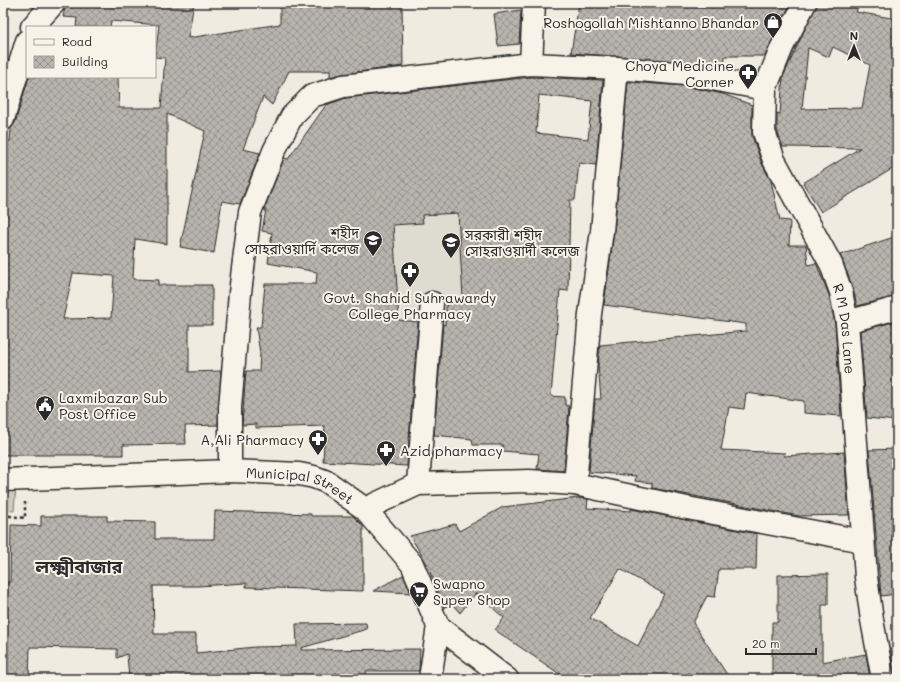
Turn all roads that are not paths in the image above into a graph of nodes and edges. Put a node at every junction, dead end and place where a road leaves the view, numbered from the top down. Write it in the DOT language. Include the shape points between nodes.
graph roads {
  1 [pos="54,3"];
  2 [pos="534,3"];
  3 [pos="805,3"];
  4 [pos="33,26"];
  5 [pos="26,44"];
  6 [pos="531,64"];
  7 [pos="616,68"];
  8 [pos="765,89"];
  9 [pos="3,119"];
  10 [pos="432,303"];
  11 [pos="897,308"];
  12 [pos="848,322"];
  13 [pos="230,471"];
  14 [pos="3,480"];
  15 [pos="418,484"];
  16 [pos="574,484"];
  17 [pos="366,509"];
  18 [pos="863,541"];
  19 [pos="438,626"];
  20 [pos="430,679"];
  21 [pos="507,679"];
  22 [pos="883,679"];
  1 -- 4 [label="street"];
  2 -- 6 [label="street"];
  3 -- 8 [label="street, R M Das Lane" via="782,47"];
  5 -- 9 [label="street"];
  6 -- 7 [label="street"];
  6 -- 13 [label="street" via="343,86 312,96 292,116 274,150 250,212 230,407"];
  7 -- 8 [label="street" via="686,74"];
  7 -- 16 [label="street" via="602,231 590,314"];
  8 -- 12 [label="street, R M Das Lane" via="764,132 774,160 831,264"];
  10 -- 15 [label="street"];
  11 -- 12 [label="street"];
  12 -- 18 [label="street, R M Das Lane"];
  13 -- 14 [label="street, Municipal Street"];
  13 -- 17 [label="street, Municipal Street" via="314,477 327,482"];
  15 -- 16 [label="street" via="529,481"];
  15 -- 17 [label="street"];
  16 -- 18 [label="street" via="695,510"];
  17 -- 19 [label="street, Municipal Street" via="412,564"];
  18 -- 22 [label="street, R M Das Lane" via="872,620"];
  19 -- 20 [label="street"];
  19 -- 21 [label="street, Municipal Street"];
}
